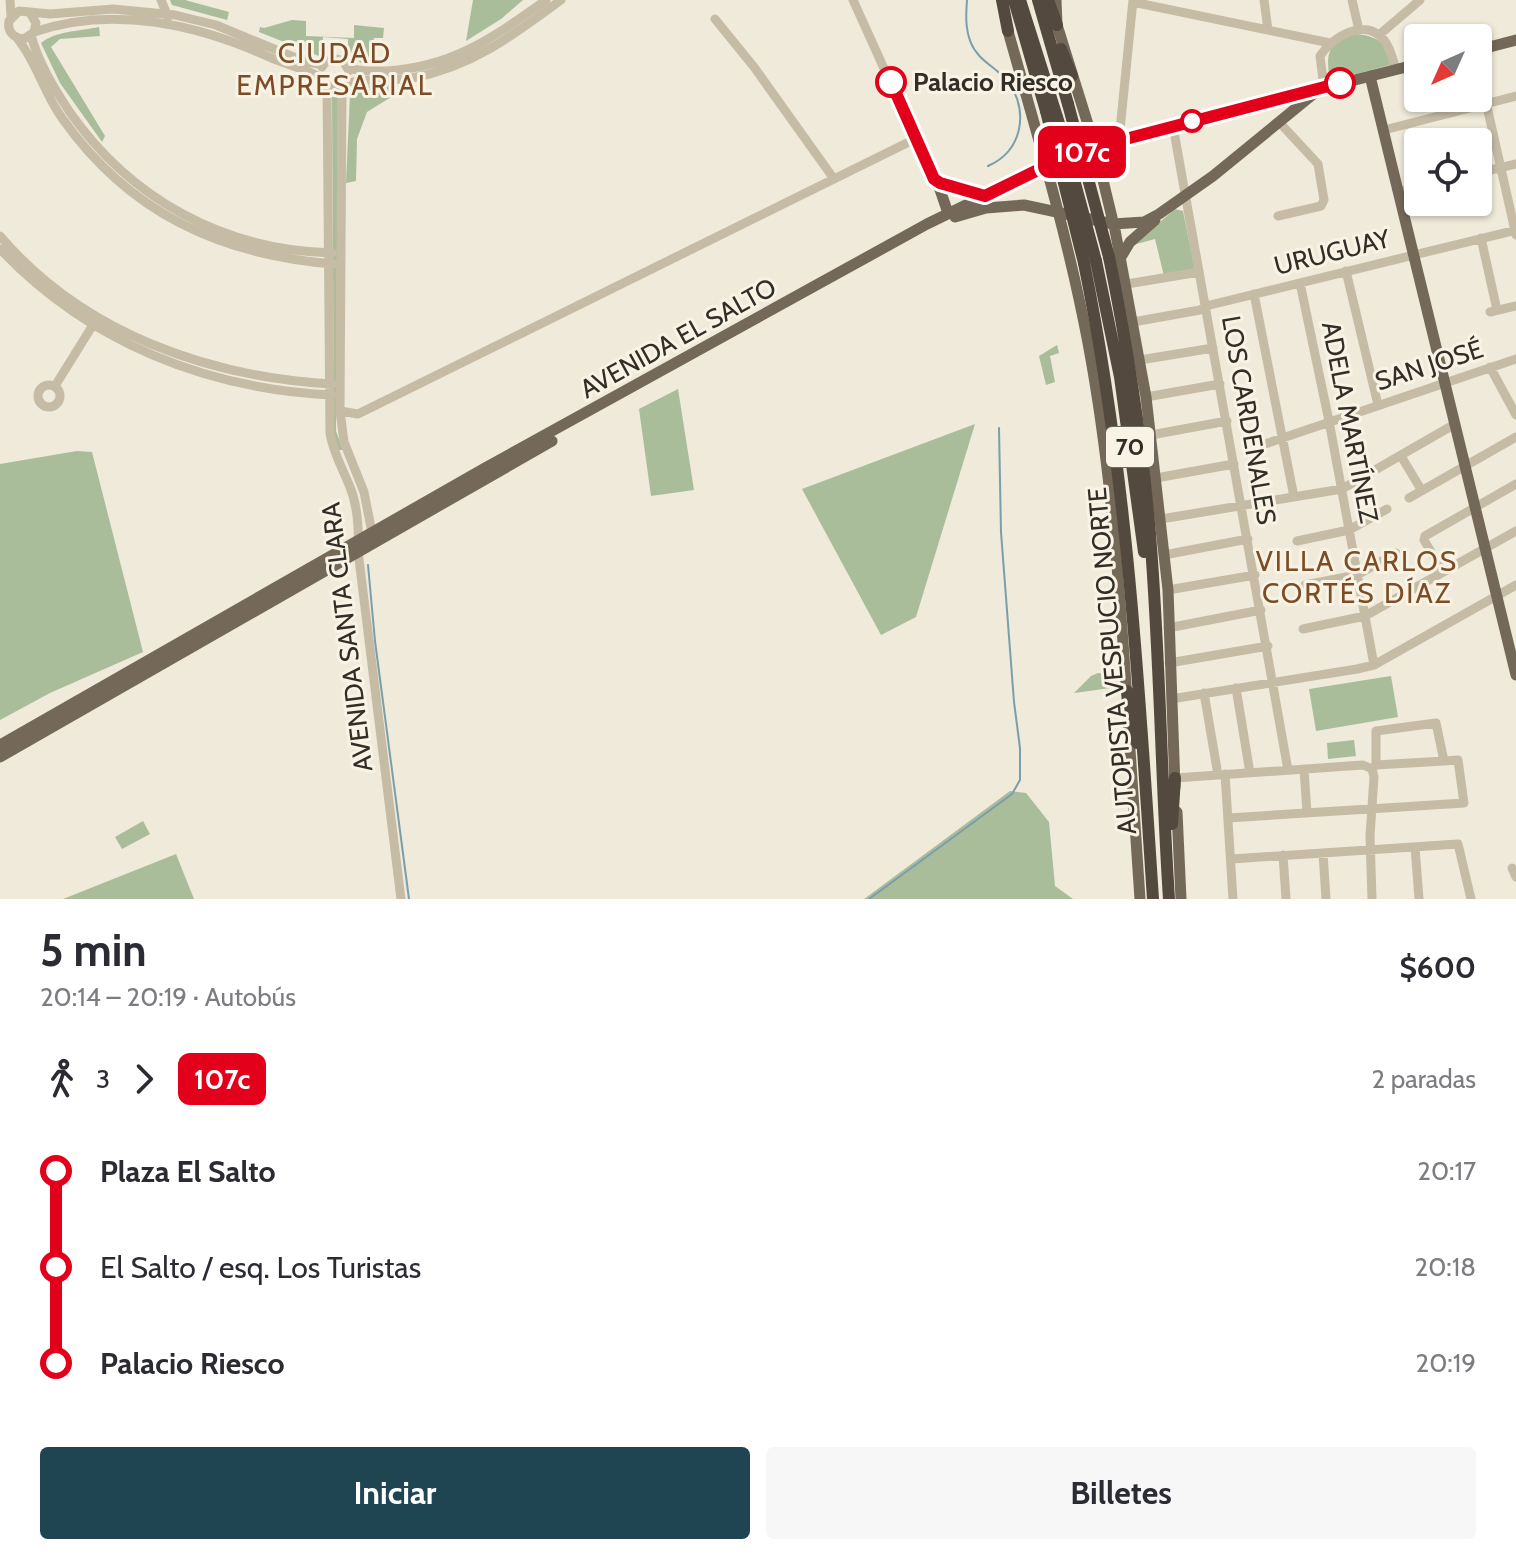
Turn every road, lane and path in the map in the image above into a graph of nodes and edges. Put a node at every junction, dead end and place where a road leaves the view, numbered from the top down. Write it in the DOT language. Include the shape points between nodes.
graph roads {
  1 [pos="10,0"];
  2 [pos="20,0"];
  3 [pos="150,0"];
  4 [pos="161,0"];
  5 [pos="853,0"];
  6 [pos="999,0"];
  7 [pos="1014,0"];
  8 [pos="1020,0"];
  9 [pos="1040,0"];
  10 [pos="1264,0"];
  11 [pos="1352,0"];
  12 [pos="1420,0"];
  13 [pos="552,1"];
  14 [pos="1133,1"];
  15 [pos="1052,4"];
  16 [pos="536,7"];
  17 [pos="28,13"];
  18 [pos="164,18"];
  19 [pos="715,19"];
  20 [pos="6,21"];
  21 [pos="1057,25"];
  22 [pos="1268,30"];
  23 [pos="1359,30"];
  24 [pos="1008,31"];
  25 [pos="33,33"];
  26 [pos="1379,35"];
  27 [pos="16,37"];
  28 [pos="0,38"];
  29 [pos="1516,40"];
  30 [pos="1330,43"];
  31 [pos="1492,46"];
  32 [pos="323,65"];
  33 [pos="349,68"];
  34 [pos="1404,68"];
  35 [pos="1396,70"];
  36 [pos="1072,76"];
  37 [pos="1370,76"];
  38 [pos="326,84"];
  39 [pos="343,85"];
  40 [pos="1322,87"];
  41 [pos="1516,96"];
  42 [pos="1492,102"];
  43 [pos="1084,111"];
  44 [pos="1454,112"];
  45 [pos="1487,112"];
  46 [pos="1279,122"];
  47 [pos="1034,124"];
  48 [pos="1173,126"];
  49 [pos="1384,130"];
  50 [pos="917,138"];
  51 [pos="1119,140"];
  52 [pos="1095,147"];
  53 [pos="97,154"];
  54 [pos="1516,164"];
  55 [pos="1046,166"];
  56 [pos="1500,168"];
  57 [pos="1492,170"];
  58 [pos="834,179"];
  59 [pos="937,181"];
  60 [pos="1404,191"];
  61 [pos="1399,192"];
  62 [pos="985,196"];
  63 [pos="1186,196"];
  64 [pos="1024,205"];
  65 [pos="1109,207"];
  66 [pos="1057,211"];
  67 [pos="948,213"];
  68 [pos="1159,214"];
  69 [pos="1278,216"];
  70 [pos="1091,219"];
  71 [pos="1113,224"];
  72 [pos="1516,232"];
  73 [pos="0,237"];
  74 [pos="1481,238"];
  75 [pos="0,249"];
  76 [pos="1414,255"];
  77 [pos="1115,258"];
  78 [pos="333,260"];
  79 [pos="1090,262"];
  80 [pos="1072,271"];
  81 [pos="1346,271"];
  82 [pos="1199,272"];
  83 [pos="1300,283"];
  84 [pos="1127,284"];
  85 [pos="1254,294"];
  86 [pos="1206,306"];
  87 [pos="1516,306"];
  88 [pos="95,321"];
  89 [pos="1133,322"];
  90 [pos="1213,348"];
  91 [pos="1516,359"];
  92 [pos="1140,360"];
  93 [pos="1490,367"];
  94 [pos="1445,382"];
  95 [pos="1220,384"];
  96 [pos="55,386"];
  97 [pos="334,389"];
  98 [pos="1146,397"];
  99 [pos="1378,405"];
  100 [pos="340,411"];
  101 [pos="1516,415"];
  102 [pos="1227,421"];
  103 [pos="1329,421"];
  104 [pos="1455,424"];
  105 [pos="1151,435"];
  106 [pos="1516,437"];
  107 [pos="1282,438"];
  108 [pos="1265,444"];
  109 [pos="1401,456"];
  110 [pos="1234,464"];
  111 [pos="1466,466"];
  112 [pos="1156,478"];
  113 [pos="1516,484"];
  114 [pos="1342,489"];
  115 [pos="1422,491"];
  116 [pos="1294,497"];
  117 [pos="1409,498"];
  118 [pos="1242,506"];
  119 [pos="1475,507"];
  120 [pos="1387,509"];
  121 [pos="1161,519"];
  122 [pos="1349,530"];
  123 [pos="1516,531"];
  124 [pos="373,538"];
  125 [pos="1248,539"];
  126 [pos="1297,541"];
  127 [pos="358,545"];
  128 [pos="1485,548"];
  129 [pos="1396,553"];
  130 [pos="1164,555"];
  131 [pos="1443,572"];
  132 [pos="1255,575"];
  133 [pos="1357,575"];
  134 [pos="1305,585"];
  135 [pos="1516,585"];
  136 [pos="1168,590"];
  137 [pos="1497,596"];
  138 [pos="1261,610"];
  139 [pos="1365,616"];
  140 [pos="1168,628"];
  141 [pos="1303,629"];
  142 [pos="1156,634"];
  143 [pos="1268,646"];
  144 [pos="1169,663"];
  145 [pos="1374,665"];
  146 [pos="1516,675"];
  147 [pos="1274,682"];
  148 [pos="1236,688"];
  149 [pos="1127,691"];
  150 [pos="1204,693"];
  151 [pos="1171,699"];
  152 [pos="0,745"];
  153 [pos="0,757"];
  154 [pos="1444,761"];
  155 [pos="1374,767"];
  156 [pos="1304,769"];
  157 [pos="1288,770"];
  158 [pos="1250,773"];
  159 [pos="1222,775"];
  160 [pos="1175,778"];
  161 [pos="1145,780"];
  162 [pos="1372,809"];
  163 [pos="1307,813"];
  164 [pos="1228,818"];
  165 [pos="1415,847"];
  166 [pos="1370,850"];
  167 [pos="1323,853"];
  168 [pos="1283,855"];
  169 [pos="1231,859"];
  170 [pos="1167,867"];
  171 [pos="401,899"];
  172 [pos="1140,899"];
  173 [pos="1153,899"];
  174 [pos="1169,899"];
  175 [pos="1181,899"];
  176 [pos="1233,899"];
  177 [pos="1286,899"];
  178 [pos="1326,899"];
  179 [pos="1372,899"];
  180 [pos="1419,899"];
  181 [pos="1471,899"];
  1 -- 20 [label="street"];
  2 -- 17 [label="street"];
  3 -- 18 [label="street"];
  4 -- 18 [label="street"];
  5 -- 50 [label="street"];
  6 -- 24 [label="highway"];
  7 -- 79 [label="highway, AUTOPISTA VESPUCIO NORTE / 70, bridge"];
  8 -- 79 [label="highway, 70, bridge" via="1058,120"];
  9 -- 36 [label="highway"];
  9 -- 77 [label="highway, AUTOPISTA VESPUCIO NORTE, bridge"];
  10 -- 22 [label="street"];
  11 -- 23 [label="street"];
  12 -- 26 [label="street"];
  13 -- 16 [label="street"];
  14 -- 22 [label="street"];
  14 -- 51 [label="street"];
  15 -- 21 [label="highway"];
  16 -- 33 [label="street" via="479,46 446,60 394,71"];
  16 -- 39 [label="street" via="491,50 456,66 406,79"];
  17 -- 18 [label="street" via="113,9"];
  17 -- 20 [label="street" via="19,11"];
  17 -- 25 [label="street" via="36,23"];
  18 -- 25 [label="street" via="58,23"];
  18 -- 32 [label="street" via="216,25"];
  18 -- 38 [label="street" via="236,42"];
  19 -- 58 [label="street"];
  20 -- 27 [label="street"];
  21 -- 36 [label="main road"];
  22 -- 30 [label="street"];
  23 -- 26 [label="street"];
  23 -- 30 [label="street"];
  24 -- 47 [label="main road"];
  25 -- 27 [label="street"];
  25 -- 53 [label="street" via="55,89"];
  26 -- 35 [label="street"];
  27 -- 28 [label="street"];
  27 -- 53 [label="street" via="53,104"];
  29 -- 31 [label="main road"];
  30 -- 40 [label="street" via="1319,59"];
  32 -- 33 [label="street" via="334,59"];
  32 -- 38 [label="street" via="320,74"];
  33 -- 39 [label="street"];
  34 -- 35 [label="main road, AVENIDA EL SALTO"];
  35 -- 37 [label="main road, AVENIDA EL SALTO"];
  36 -- 43 [label="main road"];
  37 -- 40 [label="main road, AVENIDA EL SALTO"];
  37 -- 49 [label="main road"];
  38 -- 39 [label="street"];
  38 -- 78 [label="street, AVENIDA SANTA CLARA"];
  39 -- 78 [label="street" via="340,253"];
  40 -- 46 [label="main road"];
  40 -- 48 [label="main road, AVENIDA EL SALTO"];
  41 -- 42 [label="street"];
  43 -- 47 [label="main road" via="1062,130"];
  43 -- 52 [label="main road"];
  44 -- 49 [label="street"];
  45 -- 56 [label="street"];
  46 -- 63 [label="main road"];
  46 -- 69 [label="street" via="1318,164 1324,202"];
  47 -- 55 [label="main road"];
  48 -- 51 [label="main road, AVENIDA EL SALTO"];
  48 -- 63 [label="street, LOS CARDENALES"];
  49 -- 61 [label="main road"];
  50 -- 58 [label="street"];
  50 -- 59 [label="street"];
  51 -- 52 [label="main road, AVENIDA EL SALTO"];
  52 -- 55 [label="main road, AVENIDA EL SALTO"];
  52 -- 65 [label="main road"];
  53 -- 78 [label="street" via="136,196 195,227 260,254"];
  54 -- 56 [label="street"];
  55 -- 62 [label="main road, AVENIDA EL SALTO"];
  55 -- 66 [label="main road"];
  56 -- 57 [label="street"];
  56 -- 72 [label="street"];
  58 -- 100 [label="street" via="358,414"];
  59 -- 62 [label="street"];
  59 -- 67 [label="main road"];
  60 -- 61 [label="street"];
  61 -- 76 [label="main road"];
  62 -- 64 [label="main road"];
  62 -- 67 [label="main road, AVENIDA EL SALTO"];
  63 -- 68 [label="main road"];
  63 -- 82 [label="street, LOS CARDENALES"];
  64 -- 66 [label="main road, AVENIDA EL SALTO"];
  64 -- 124 [label="main road, AVENIDA EL SALTO" via="975,210 941,224"];
  65 -- 70 [label="main road" via="1101,218"];
  65 -- 71 [label="main road"];
  66 -- 70 [label="main road, AVENIDA EL SALTO"];
  66 -- 80 [label="main road"];
  67 -- 124 [label="main road, AVENIDA EL SALTO"];
  68 -- 71 [label="main road" via="1138,223"];
  68 -- 77 [label="main road"];
  70 -- 71 [label="main road, AVENIDA EL SALTO"];
  71 -- 77 [label="main road"];
  72 -- 74 [label="street, URUGUAY"];
  73 -- 88 [label="street"];
  74 -- 76 [label="street, URUGUAY"];
  74 -- 87 [label="street" via="1494,311"];
  75 -- 88 [label="street" via="38,285"];
  76 -- 81 [label="street, URUGUAY"];
  76 -- 94 [label="main road"];
  77 -- 80 [label="main road" via="1107,245 1091,245 1076,256"];
  77 -- 84 [label="main road"];
  77 -- 142 [label="highway, AUTOPISTA VESPUCIO NORTE" via="1142,456"];
  78 -- 97 [label="street, AVENIDA SANTA CLARA"];
  79 -- 142 [label="highway, 70" via="1120,377"];
  79 -- 161 [label="highway, AUTOPISTA VESPUCIO NORTE / 70" via="1131,579"];
  80 -- 149 [label="main road" via="1102,430"];
  81 -- 83 [label="street, URUGUAY"];
  81 -- 99 [label="street"];
  82 -- 84 [label="street"];
  82 -- 86 [label="street, LOS CARDENALES"];
  83 -- 85 [label="street, URUGUAY"];
  83 -- 103 [label="street, ADELA MARTÍNEZ"];
  84 -- 89 [label="main road"];
  85 -- 86 [label="street, URUGUAY"];
  85 -- 107 [label="street"];
  86 -- 89 [label="street, URUGUAY"];
  86 -- 90 [label="street, LOS CARDENALES"];
  88 -- 96 [label="street"];
  88 -- 97 [label="street" via="227,376"];
  89 -- 92 [label="main road"];
  90 -- 92 [label="street"];
  90 -- 95 [label="street, LOS CARDENALES"];
  91 -- 93 [label="street, SAN JOSÉ"];
  92 -- 98 [label="main road"];
  93 -- 94 [label="street, SAN JOSÉ"];
  93 -- 101 [label="street"];
  94 -- 99 [label="street, SAN JOSÉ"];
  94 -- 104 [label="main road"];
  95 -- 98 [label="street"];
  95 -- 102 [label="street, LOS CARDENALES"];
  97 -- 100 [label="street, AVENIDA SANTA CLARA"];
  97 -- 127 [label="street, AVENIDA SANTA CLARA" via="331,440 355,502"];
  98 -- 105 [label="main road"];
  99 -- 103 [label="street, SAN JOSÉ"];
  100 -- 124 [label="street, AVENIDA SANTA CLARA"];
  102 -- 105 [label="street"];
  102 -- 110 [label="street, LOS CARDENALES"];
  103 -- 107 [label="street, SAN JOSÉ"];
  103 -- 114 [label="street, ADELA MARTÍNEZ"];
  104 -- 109 [label="street"];
  104 -- 111 [label="main road"];
  105 -- 112 [label="main road"];
  106 -- 111 [label="street"];
  107 -- 108 [label="street, SAN JOSÉ"];
  107 -- 116 [label="street"];
  109 -- 114 [label="street"];
  109 -- 115 [label="street"];
  110 -- 112 [label="street"];
  110 -- 118 [label="street, LOS CARDENALES"];
  111 -- 115 [label="street"];
  111 -- 119 [label="main road"];
  112 -- 121 [label="main road"];
  113 -- 119 [label="street"];
  114 -- 116 [label="street"];
  114 -- 122 [label="street, ADELA MARTÍNEZ"];
  115 -- 117 [label="street"];
  116 -- 118 [label="street"];
  118 -- 121 [label="street"];
  118 -- 125 [label="street, LOS CARDENALES"];
  119 -- 128 [label="main road"];
  119 -- 131 [label="street" via="1424,537"];
  120 -- 122 [label="street"];
  121 -- 130 [label="main road"];
  122 -- 126 [label="street"];
  122 -- 133 [label="street, ADELA MARTÍNEZ"];
  123 -- 128 [label="street"];
  124 -- 127 [label="main road, AVENIDA EL SALTO"];
  125 -- 130 [label="street"];
  125 -- 132 [label="street, LOS CARDENALES"];
  127 -- 152 [label="main road, AVENIDA EL SALTO"];
  127 -- 153 [label="main road, AVENIDA EL SALTO"];
  127 -- 171 [label="street, AVENIDA SANTA CLARA"];
  128 -- 131 [label="street"];
  128 -- 137 [label="main road"];
  129 -- 133 [label="street"];
  130 -- 136 [label="main road"];
  131 -- 139 [label="street"];
  132 -- 136 [label="street"];
  132 -- 138 [label="street, LOS CARDENALES"];
  133 -- 134 [label="street"];
  133 -- 139 [label="street, ADELA MARTÍNEZ"];
  135 -- 137 [label="street"];
  136 -- 140 [label="main road"];
  137 -- 145 [label="street"];
  137 -- 146 [label="main road"];
  138 -- 140 [label="street"];
  138 -- 143 [label="street, LOS CARDENALES"];
  139 -- 141 [label="street"];
  139 -- 145 [label="street, ADELA MARTÍNEZ"];
  140 -- 144 [label="main road"];
  142 -- 170 [label="highway, AUTOPISTA VESPUCIO NORTE / 70"];
  143 -- 144 [label="street"];
  143 -- 147 [label="street, LOS CARDENALES"];
  144 -- 151 [label="main road"];
  145 -- 147 [label="street"];
  147 -- 148 [label="street"];
  147 -- 157 [label="street, LOS CARDENALES"];
  148 -- 150 [label="street"];
  148 -- 158 [label="street"];
  149 -- 161 [label="highway"];
  149 -- 172 [label="main road"];
  150 -- 151 [label="street"];
  150 -- 159 [label="street"];
  151 -- 160 [label="main road"];
  154 -- 155 [label="street"];
  154 -- 155 [label="street" via="1436,723 1376,731"];
  154 -- 162 [label="street" via="1458,760 1464,803"];
  155 -- 156 [label="street"];
  155 -- 162 [label="street"];
  156 -- 157 [label="street"];
  156 -- 163 [label="street"];
  157 -- 158 [label="street"];
  158 -- 159 [label="street"];
  159 -- 160 [label="street"];
  159 -- 164 [label="street"];
  160 -- 170 [label="highway"];
  160 -- 175 [label="main road"];
  161 -- 173 [label="highway, AUTOPISTA VESPUCIO NORTE / 70"];
  162 -- 163 [label="street"];
  162 -- 166 [label="street"];
  163 -- 164 [label="street"];
  164 -- 169 [label="street"];
  165 -- 166 [label="street"];
  165 -- 180 [label="street"];
  165 -- 181 [label="street" via="1460,845"];
  166 -- 167 [label="street"];
  166 -- 179 [label="street"];
  167 -- 168 [label="street"];
  167 -- 178 [label="street"];
  168 -- 169 [label="street"];
  168 -- 177 [label="street"];
  169 -- 176 [label="street"];
  170 -- 174 [label="highway, AUTOPISTA VESPUCIO NORTE / 70"];
}
